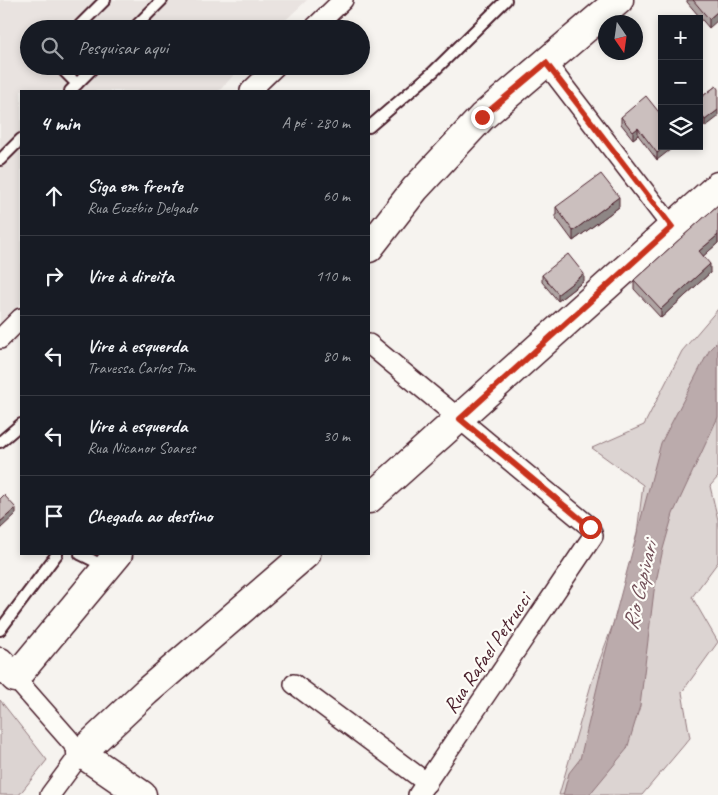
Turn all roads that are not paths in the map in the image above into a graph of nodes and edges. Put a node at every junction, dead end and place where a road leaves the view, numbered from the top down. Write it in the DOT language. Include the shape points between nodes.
graph roads {
  1 [pos="105,0"];
  2 [pos="162,0"];
  3 [pos="342,0"];
  4 [pos="506,0"];
  5 [pos="619,0"];
  6 [pos="85,20"];
  7 [pos="142,20"];
  8 [pos="323,20"];
  9 [pos="546,63"];
  10 [pos="65,75"];
  11 [pos="86,75"];
  12 [pos="267,75"];
  13 [pos="73,88"];
  14 [pos="251,90"];
  15 [pos="370,126"];
  16 [pos="20,140"];
  17 [pos="0,160"];
  18 [pos="718,186"];
  19 [pos="672,227"];
  20 [pos="370,247"];
  21 [pos="20,319"];
  22 [pos="0,339"];
  23 [pos="370,345"];
  24 [pos="460,419"];
  25 [pos="20,425"];
  26 [pos="0,442"];
  27 [pos="370,498"];
  28 [pos="56,555"];
  29 [pos="85,555"];
  30 [pos="305,555"];
  31 [pos="112,561"];
  32 [pos="0,630"];
  33 [pos="7,670"];
  34 [pos="294,684"];
  35 [pos="81,753"];
  36 [pos="423,789"];
  37 [pos="50,795"];
  38 [pos="142,795"];
  1 -- 6 [label="lane"];
  2 -- 7 [label="lane"];
  3 -- 8 [label="street"];
  4 -- 15 [label="lane" via="434,72"];
  5 -- 9 [label="street"];
  9 -- 19 [label="street"];
  9 -- 20 [label="street" via="452,147"];
  10 -- 13 [label="lane"];
  11 -- 13 [label="lane"];
  12 -- 14 [label="street"];
  16 -- 17 [label="lane"];
  18 -- 19 [label="street"];
  19 -- 24 [label="street"];
  21 -- 22 [label="street"];
  23 -- 24 [label="street"];
  24 -- 27 [label="street"];
  24 -- 36 [label="street, Rua Rafael Petrucci" via="590,527 593,536"];
  25 -- 26 [label="lane"];
  28 -- 32 [label="lane"];
  29 -- 31 [label="lane"];
  30 -- 35 [label="street" via="146,692"];
  31 -- 33 [label="street"];
  33 -- 35 [label="street"];
  34 -- 36 [label="street"];
  35 -- 37 [label="street"];
  35 -- 38 [label="street"];
}
